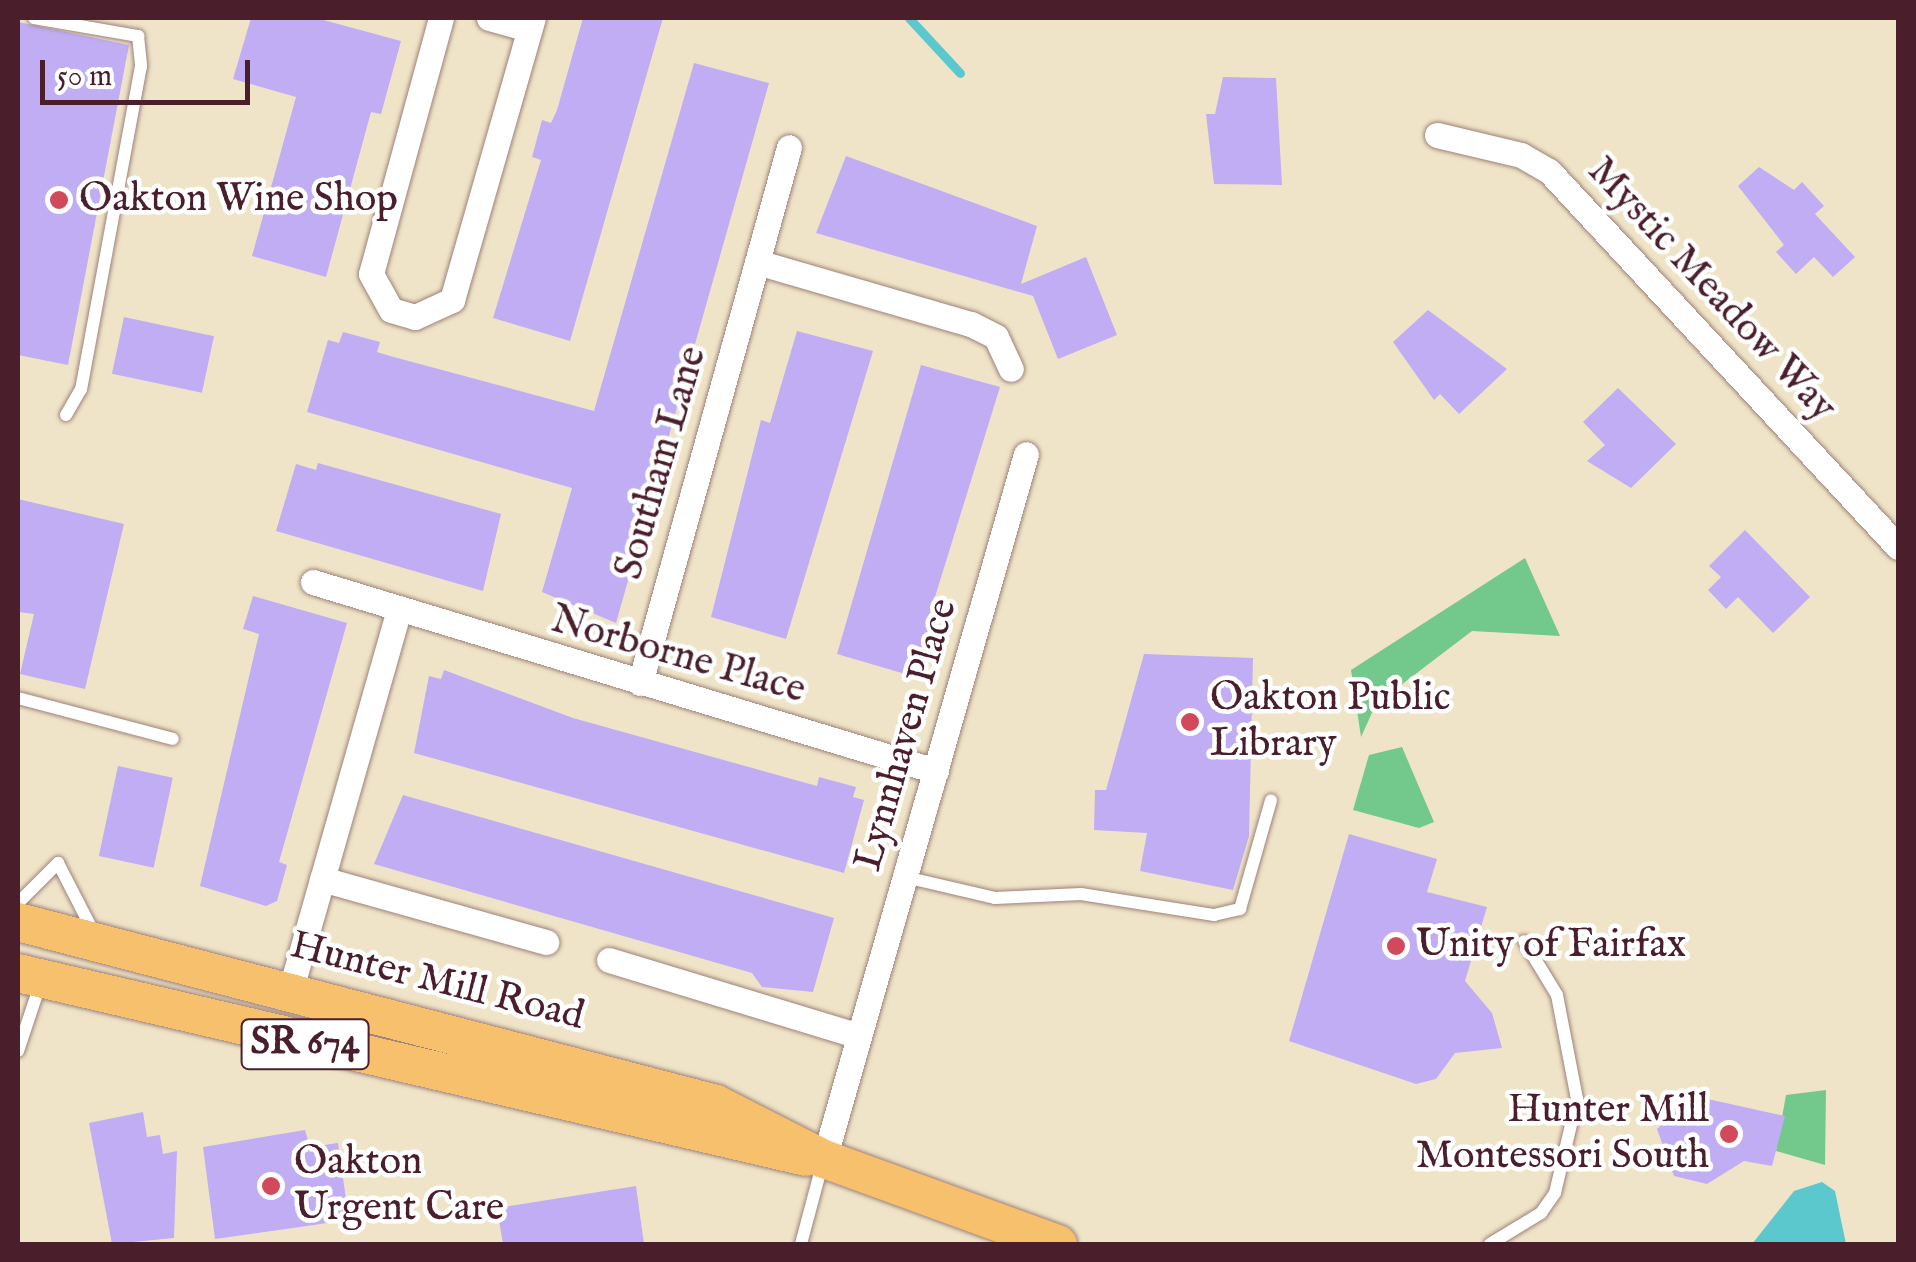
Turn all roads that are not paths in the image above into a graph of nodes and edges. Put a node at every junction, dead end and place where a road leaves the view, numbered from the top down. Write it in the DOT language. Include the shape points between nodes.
graph roads {
  1 [pos="34,18"];
  2 [pos="441,18"];
  3 [pos="489,18"];
  4 [pos="531,23"];
  5 [pos="1437,136"];
  6 [pos="789,147"];
  7 [pos="757,262"];
  8 [pos="1011,368"];
  9 [pos="66,414"];
  10 [pos="1026,454"];
  11 [pos="1898,546"];
  12 [pos="313,582"];
  13 [pos="398,612"];
  14 [pos="640,684"];
  15 [pos="18,698"];
  16 [pos="173,739"];
  17 [pos="936,770"];
  18 [pos="1271,800"];
  19 [pos="905,877"];
  20 [pos="322,879"];
  21 [pos="18,903"];
  22 [pos="18,922"];
  23 [pos="1524,941"];
  24 [pos="546,942"];
  25 [pos="104,944"];
  26 [pos="609,960"];
  27 [pos="30,976"];
  28 [pos="290,992"];
  29 [pos="407,1022"];
  30 [pos="859,1036"];
  31 [pos="18,1052"];
  32 [pos="398,1067"];
  33 [pos="824,1159"];
  34 [pos="1037,1241"];
  35 [pos="801,1244"];
  36 [pos="1490,1244"];
  1 -- 9 [label="lane" via="138,36 142,66 82,389"];
  2 -- 4 [label="street" via="371,274 392,310 414,317 452,300"];
  3 -- 4 [label="street"];
  5 -- 11 [label="street, Mystic Meadow Way" via="1522,154 1556,178"];
  6 -- 7 [label="street, Southam Lane"];
  7 -- 8 [label="street" via="971,324 996,337"];
  7 -- 14 [label="street, Southam Lane"];
  10 -- 17 [label="street, Lynnhaven Place"];
  12 -- 13 [label="street, Norborne Place"];
  13 -- 14 [label="street, Norborne Place"];
  13 -- 20 [label="street"];
  14 -- 17 [label="street, Norborne Place"];
  15 -- 16 [label="lane"];
  17 -- 19 [label="street, Lynnhaven Place"];
  18 -- 19 [label="lane" via="1240,909 1214,915 1081,894 994,898"];
  19 -- 30 [label="street, Lynnhaven Place"];
  20 -- 24 [label="street"];
  20 -- 28 [label="street"];
  21 -- 25 [label="lane" via="58,862"];
  22 -- 25 [label="main road, Hunter Mill Road / SR 674"];
  23 -- 36 [label="lane" via="1557,995 1578,1100 1555,1193"];
  25 -- 28 [label="main road, Hunter Mill Road / SR 674"];
  26 -- 30 [label="street"];
  27 -- 31 [label="lane"];
  27 -- 32 [label="main road, Hunter Mill Road / SR 674"];
  28 -- 29 [label="main road, Hunter Mill Road / SR 674"];
  29 -- 32 [label="lane"];
  29 -- 33 [label="main road, Hunter Mill Road / SR 674" via="716,1104"];
  30 -- 33 [label="street, Lynnhaven Place"];
  32 -- 33 [label="main road, Hunter Mill Road / SR 674"];
  33 -- 34 [label="main road, Hunter Mill Road / SR 674"];
  33 -- 35 [label="lane"];
}
